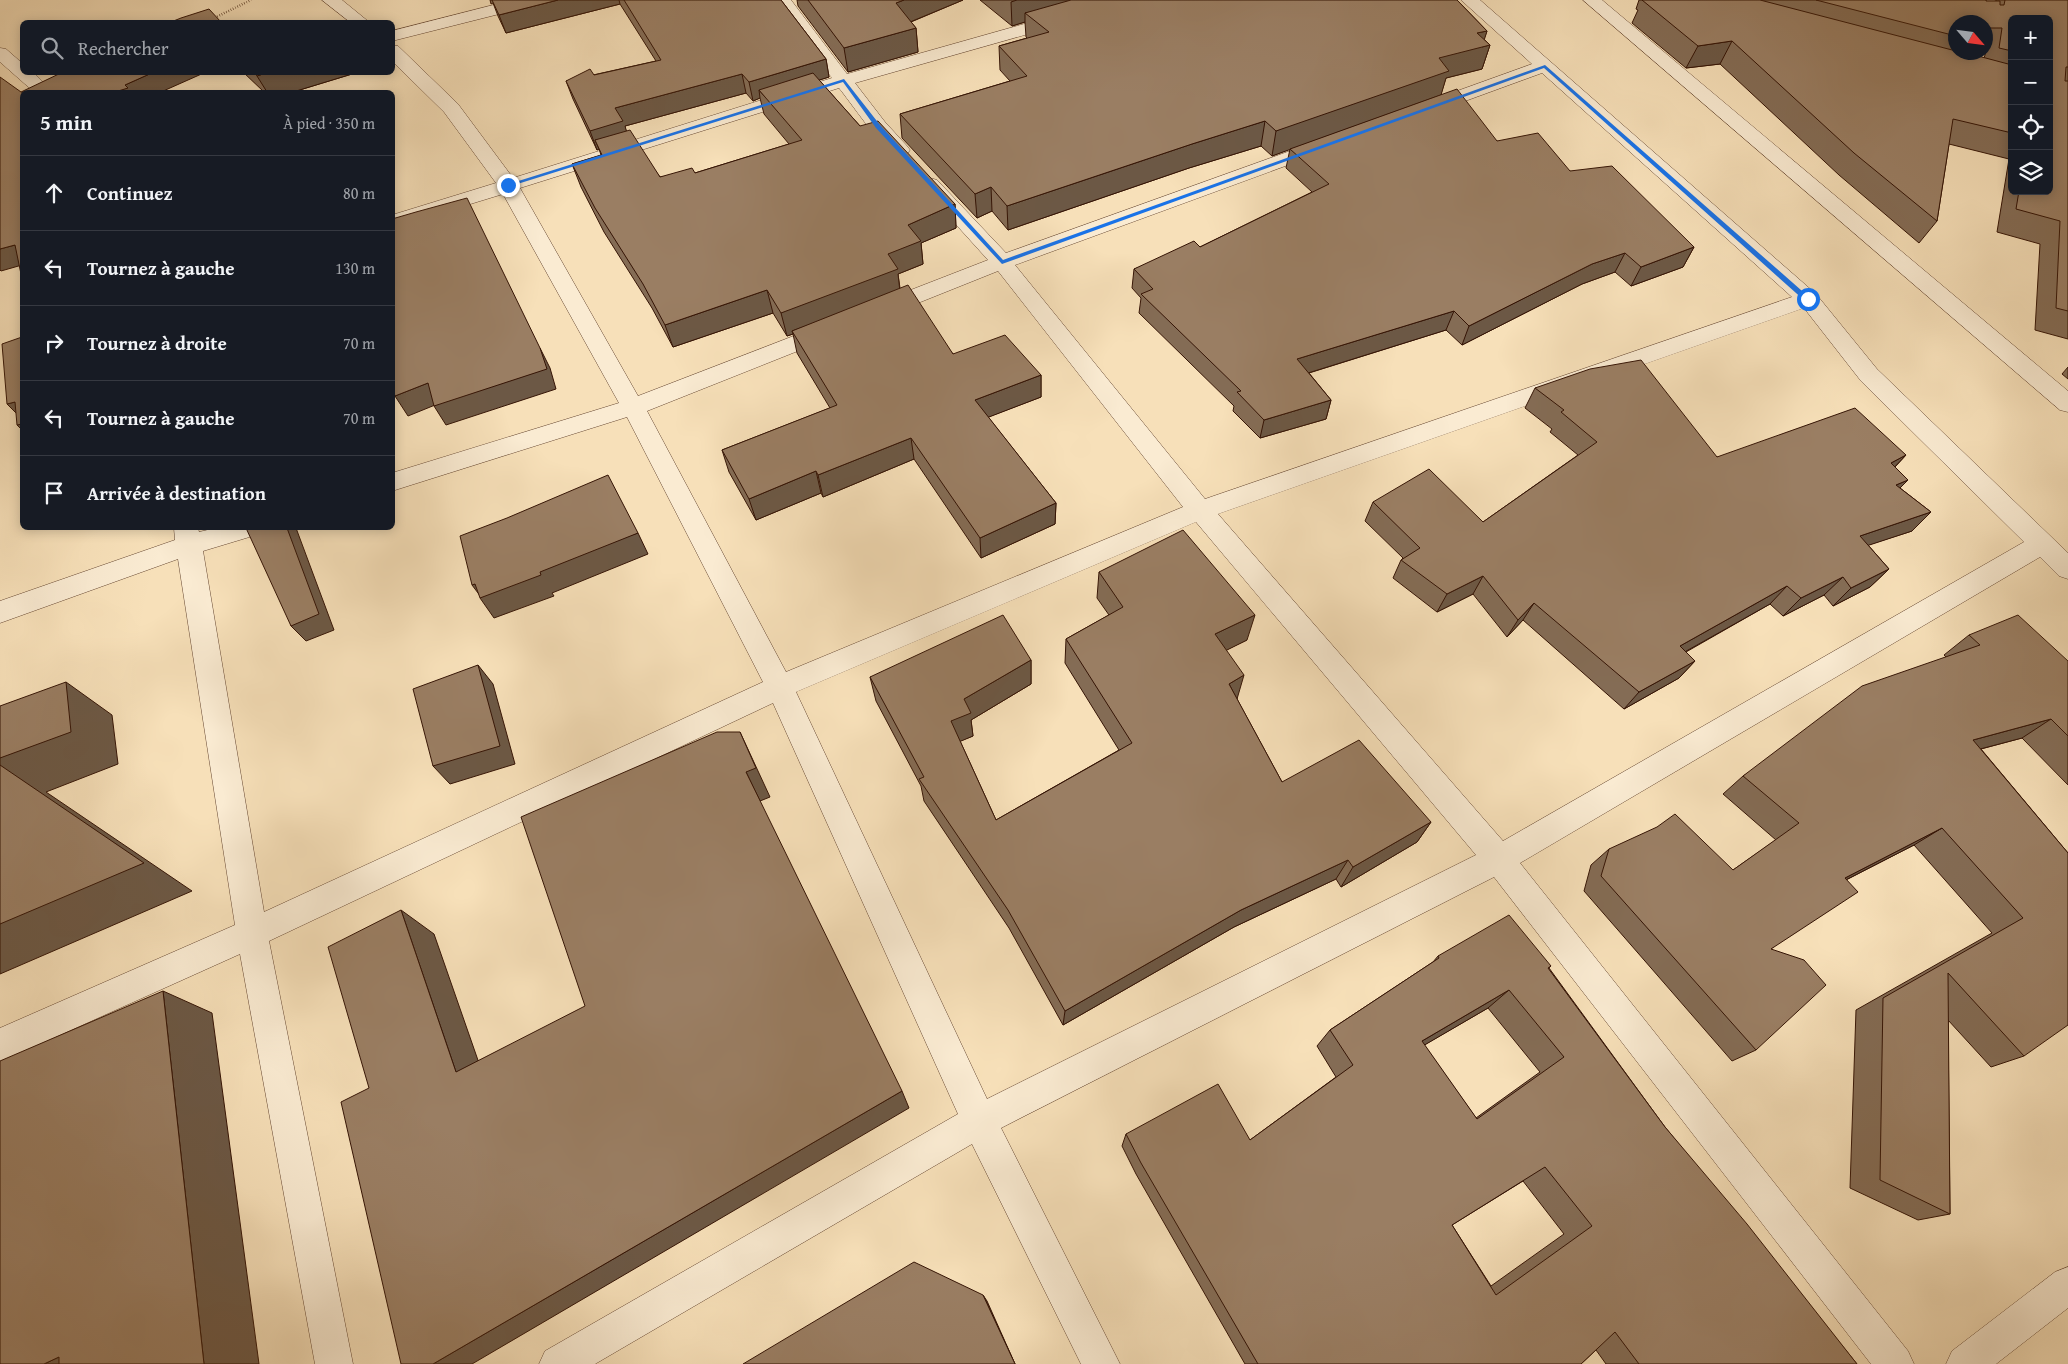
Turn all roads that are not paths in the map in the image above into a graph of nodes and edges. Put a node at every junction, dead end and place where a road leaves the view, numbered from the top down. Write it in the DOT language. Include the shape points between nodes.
graph roads {
  1 [pos="331,0"];
  2 [pos="533,0"];
  3 [pos="782,0"];
  4 [pos="1128,0"];
  5 [pos="1470,0"];
  6 [pos="1592,0"];
  7 [pos="1986,0"];
  8 [pos="1983,15"];
  9 [pos="357,20"];
  10 [pos="395,35"];
  11 [pos="0,53"];
  12 [pos="395,53"];
  13 [pos="1545,66"];
  14 [pos="20,71"];
  15 [pos="25,75"];
  16 [pos="844,80"];
  17 [pos="42,90"];
  18 [pos="1414,114"];
  19 [pos="1339,140"];
  20 [pos="508,185"];
  21 [pos="395,221"];
  22 [pos="1002,262"];
  23 [pos="1808,299"];
  24 [pos="2068,404"];
  25 [pos="633,407"];
  26 [pos="395,481"];
  27 [pos="1200,510"];
  28 [pos="232,530"];
  29 [pos="188,536"];
  30 [pos="2041,544"];
  31 [pos="2068,569"];
  32 [pos="0,612"];
  33 [pos="780,687"];
  34 [pos="1499,859"];
  35 [pos="252,933"];
  36 [pos="0,1045"];
  37 [pos="979,1121"];
  38 [pos="2068,1285"];
  39 [pos="334,1364"];
  40 [pos="558,1364"];
  41 [pos="1101,1364"];
  42 [pos="1895,1364"];
  43 [pos="1965,1364"];
  1 -- 9 [label="street"];
  2 -- 10 [label="street"];
  3 -- 16 [label="street"];
  4 -- 16 [label="street"];
  5 -- 13 [label="street"];
  6 -- 24 [label="street"];
  7 -- 8 [label="street"];
  11 -- 14 [label="street"];
  12 -- 20 [label="street" via="451,108"];
  13 -- 18 [label="street"];
  13 -- 23 [label="street"];
  15 -- 17 [label="street"];
  16 -- 20 [label="street"];
  16 -- 22 [label="street" via="878,126"];
  19 -- 22 [label="street"];
  20 -- 21 [label="street"];
  20 -- 25 [label="street"];
  22 -- 25 [label="street"];
  22 -- 27 [label="street"];
  23 -- 27 [label="street"];
  23 -- 30 [label="street" via="1869,375"];
  25 -- 26 [label="street"];
  25 -- 33 [label="street"];
  27 -- 33 [label="street"];
  27 -- 34 [label="street"];
  28 -- 29 [label="street"];
  29 -- 32 [label="street"];
  29 -- 35 [label="street"];
  30 -- 31 [label="street"];
  30 -- 34 [label="street"];
  33 -- 35 [label="street"];
  33 -- 37 [label="street"];
  34 -- 37 [label="street"];
  34 -- 42 [label="street"];
  35 -- 36 [label="street"];
  35 -- 39 [label="street"];
  37 -- 40 [label="street"];
  37 -- 41 [label="street"];
  38 -- 43 [label="street"];
}
